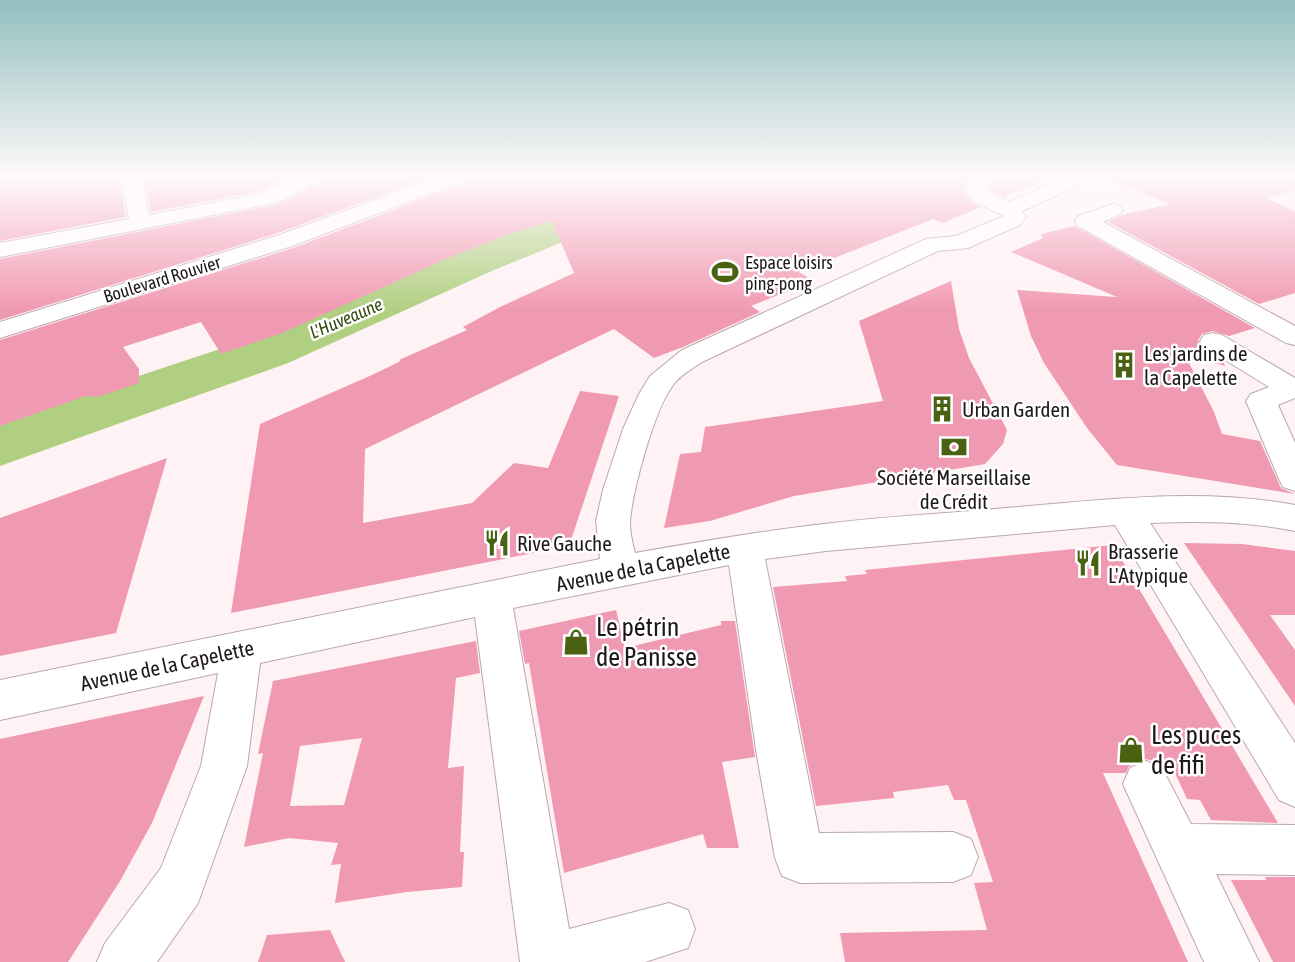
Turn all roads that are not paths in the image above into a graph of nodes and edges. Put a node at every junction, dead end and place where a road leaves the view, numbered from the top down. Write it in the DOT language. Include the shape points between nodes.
graph roads {
  1 [pos="152,221"];
  2 [pos="263,221"];
  3 [pos="297,221"];
  4 [pos="1010,221"];
  5 [pos="1086,221"];
  6 [pos="140,223"];
  7 [pos="271,228"];
  8 [pos="0,250"];
  9 [pos="0,330"];
  10 [pos="1295,338"];
  11 [pos="1213,341"];
  12 [pos="1293,388"];
  13 [pos="1295,479"];
  14 [pos="1124,511"];
  15 [pos="1295,518"];
  16 [pos="745,548"];
  17 [pos="621,570"];
  18 [pos="492,597"];
  19 [pos="242,649"];
  20 [pos="0,700"];
  21 [pos="1146,784"];
  22 [pos="1295,784"];
  23 [pos="1177,849"];
  24 [pos="1295,850"];
  25 [pos="953,857"];
  26 [pos="669,929"];
  27 [pos="124,962"];
  28 [pos="547,962"];
  29 [pos="1232,962"];
  1 -- 6 [label="street"];
  2 -- 7 [label="street"];
  3 -- 7 [label="street, Boulevard Rouvier"];
  4 -- 17 [label="street" via="960,243 934,244 692,356 662,379 650,397 613,520"];
  5 -- 10 [label="street"];
  6 -- 8 [label="street"];
  7 -- 9 [label="street, Boulevard Rouvier"];
  11 -- 12 [label="street"];
  12 -- 13 [label="street" via="1261,401"];
  14 -- 15 [label="street, Avenue de la Capelette" via="1196,508"];
  14 -- 16 [label="street, Avenue de la Capelette"];
  14 -- 22 [label="street"];
  16 -- 17 [label="street, Avenue de la Capelette"];
  16 -- 25 [label="street" via="800,858"];
  17 -- 18 [label="street, Avenue de la Capelette"];
  18 -- 19 [label="street, Avenue de la Capelette"];
  18 -- 28 [label="street"];
  19 -- 20 [label="street, Avenue de la Capelette"];
  19 -- 27 [label="street" via="224,766 180,885"];
  21 -- 23 [label="street"];
  23 -- 24 [label="street"];
  23 -- 29 [label="street"];
  26 -- 28 [label="street"];
}
